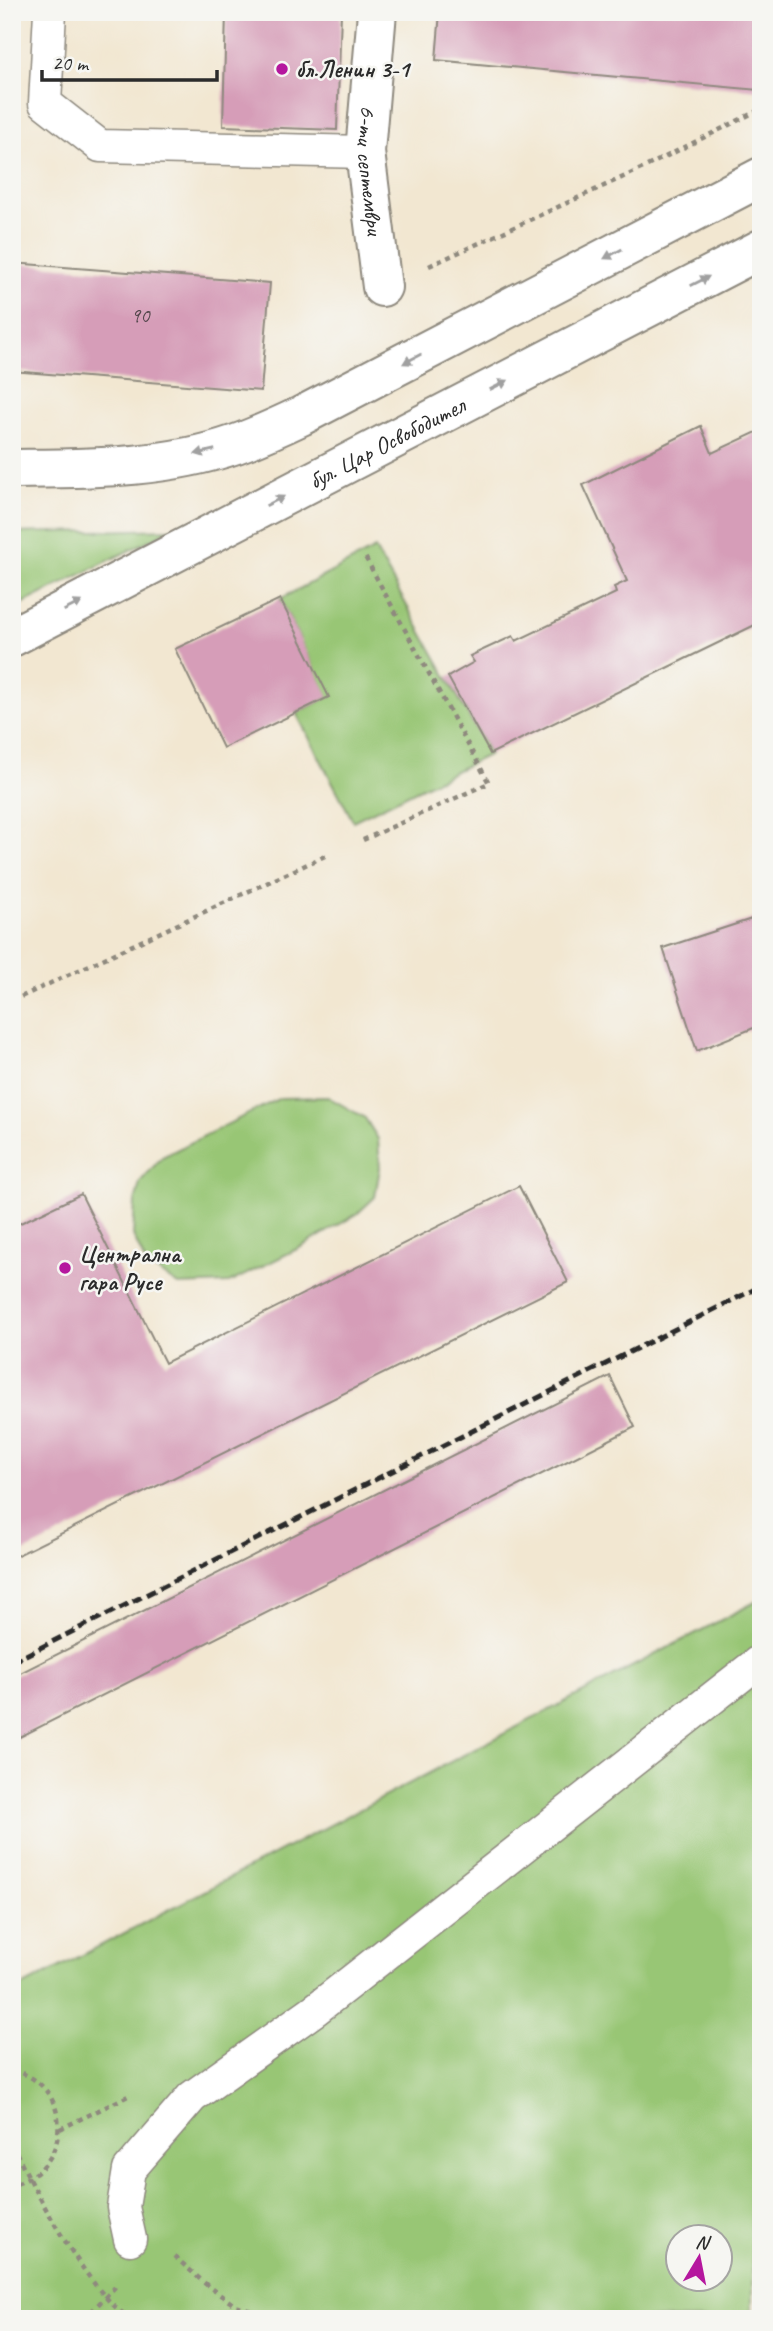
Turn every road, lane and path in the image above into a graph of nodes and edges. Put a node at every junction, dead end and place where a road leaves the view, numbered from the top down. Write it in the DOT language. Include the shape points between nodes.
graph roads {
  1 [pos="50,12"];
  2 [pos="377,12"];
  3 [pos="761,109"];
  4 [pos="365,152"];
  5 [pos="761,177"];
  6 [pos="761,249"];
  7 [pos="382,287"];
  8 [pos="12,468"];
  9 [pos="364,555"];
  10 [pos="12,637"];
  11 [pos="362,840"];
  12 [pos="327,855"];
  13 [pos="12,1001"];
  14 [pos="761,1660"];
  15 [pos="12,2070"];
  16 [pos="12,2144"];
  17 [pos="29,2179"];
  18 [pos="12,2185"];
  19 [pos="130,2239"];
  20 [pos="132,2319"];
  21 [pos="277,2319"];
  1 -- 4 [label="lane" via="45,103 100,146"];
  2 -- 4 [label="main road, 6-ти септември"];
  3 -- 7 [label="path"];
  4 -- 7 [label="main road, 6-ти септември"];
  5 -- 8 [label="main road, one-way" via="301,416 236,444 162,462"];
  10 -- 6 [label="main road, бул. Цар Освободител, one-way"];
  9 -- 11 [label="path" via="489,783"];
  12 -- 13 [label="path"];
  14 -- 19 [label="lane" via="316,2009 192,2097 129,2170 123,2207"];
  15 -- 17 [label="path" via="37,2081 49,2094 60,2129 45,2166"];
  16 -- 17 [label="path"];
  17 -- 18 [label="path"];
  17 -- 20 [label="path" via="98,2290"];
  19 -- 21 [label="path" via="171,2253 236,2306"];
}
